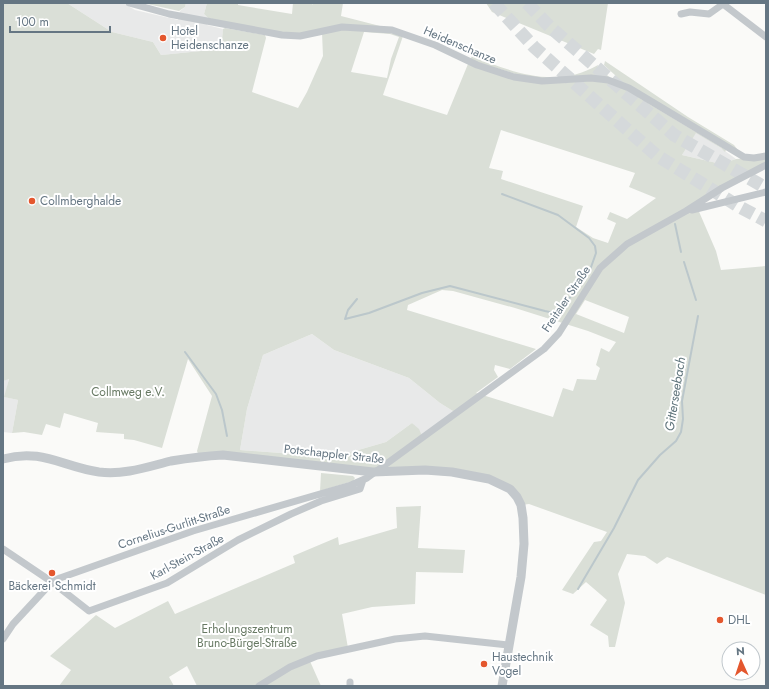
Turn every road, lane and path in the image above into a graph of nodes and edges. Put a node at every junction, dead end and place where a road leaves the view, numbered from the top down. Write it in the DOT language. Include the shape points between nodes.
graph roads {
  1 [pos="129,3"];
  2 [pos="723,3"];
  3 [pos="681,14"];
  4 [pos="766,37"];
  5 [pos="766,156"];
  6 [pos="766,164"];
  7 [pos="766,192"];
  8 [pos="686,211"];
  9 [pos="3,458"];
  10 [pos="374,472"];
  11 [pos="364,480"];
  12 [pos="3,549"];
  13 [pos="52,582"];
  14 [pos="3,638"];
  15 [pos="508,645"];
  16 [pos="259,686"];
  17 [pos="502,686"];
  1 -- 5 [label="street, Heidenschanze" via="140,8 282,35 300,36 342,27 392,30 514,77 542,81 591,78 608,80 629,88 744,157"];
  2 -- 3 [label="street" via="709,14"];
  2 -- 4 [label="street"];
  6 -- 8 [label="street, Freitaler Straße"];
  7 -- 8 [label="street"];
  8 -- 10 [label="street, Freitaler Straße" via="627,244 600,268 559,333 544,349"];
  9 -- 10 [label="street, Potschappler Straße" via="34,455 109,473 131,472 199,456 223,455"];
  10 -- 11 [label="street, Cornelius-Gurlitt-Straße"];
  10 -- 15 [label="street, Potschappler Straße" via="425,470 463,473 499,482 514,493 522,513 524,544 521,577"];
  11 -- 13 [label="street, Cornelius-Gurlitt-Straße" via="186,533"];
  11 -- 13 [label="street, Karl-Stein-Straße" via="360,489 321,501 291,514 238,540 167,583 95,610 84,609"];
  12 -- 13 [label="street, Karl-Stein-Straße"];
  13 -- 14 [label="street, Cornelius-Gurlitt-Straße"];
  15 -- 16 [label="street" via="425,636 395,639 317,656 290,667"];
  15 -- 17 [label="street, Potschappler Straße"];
}
